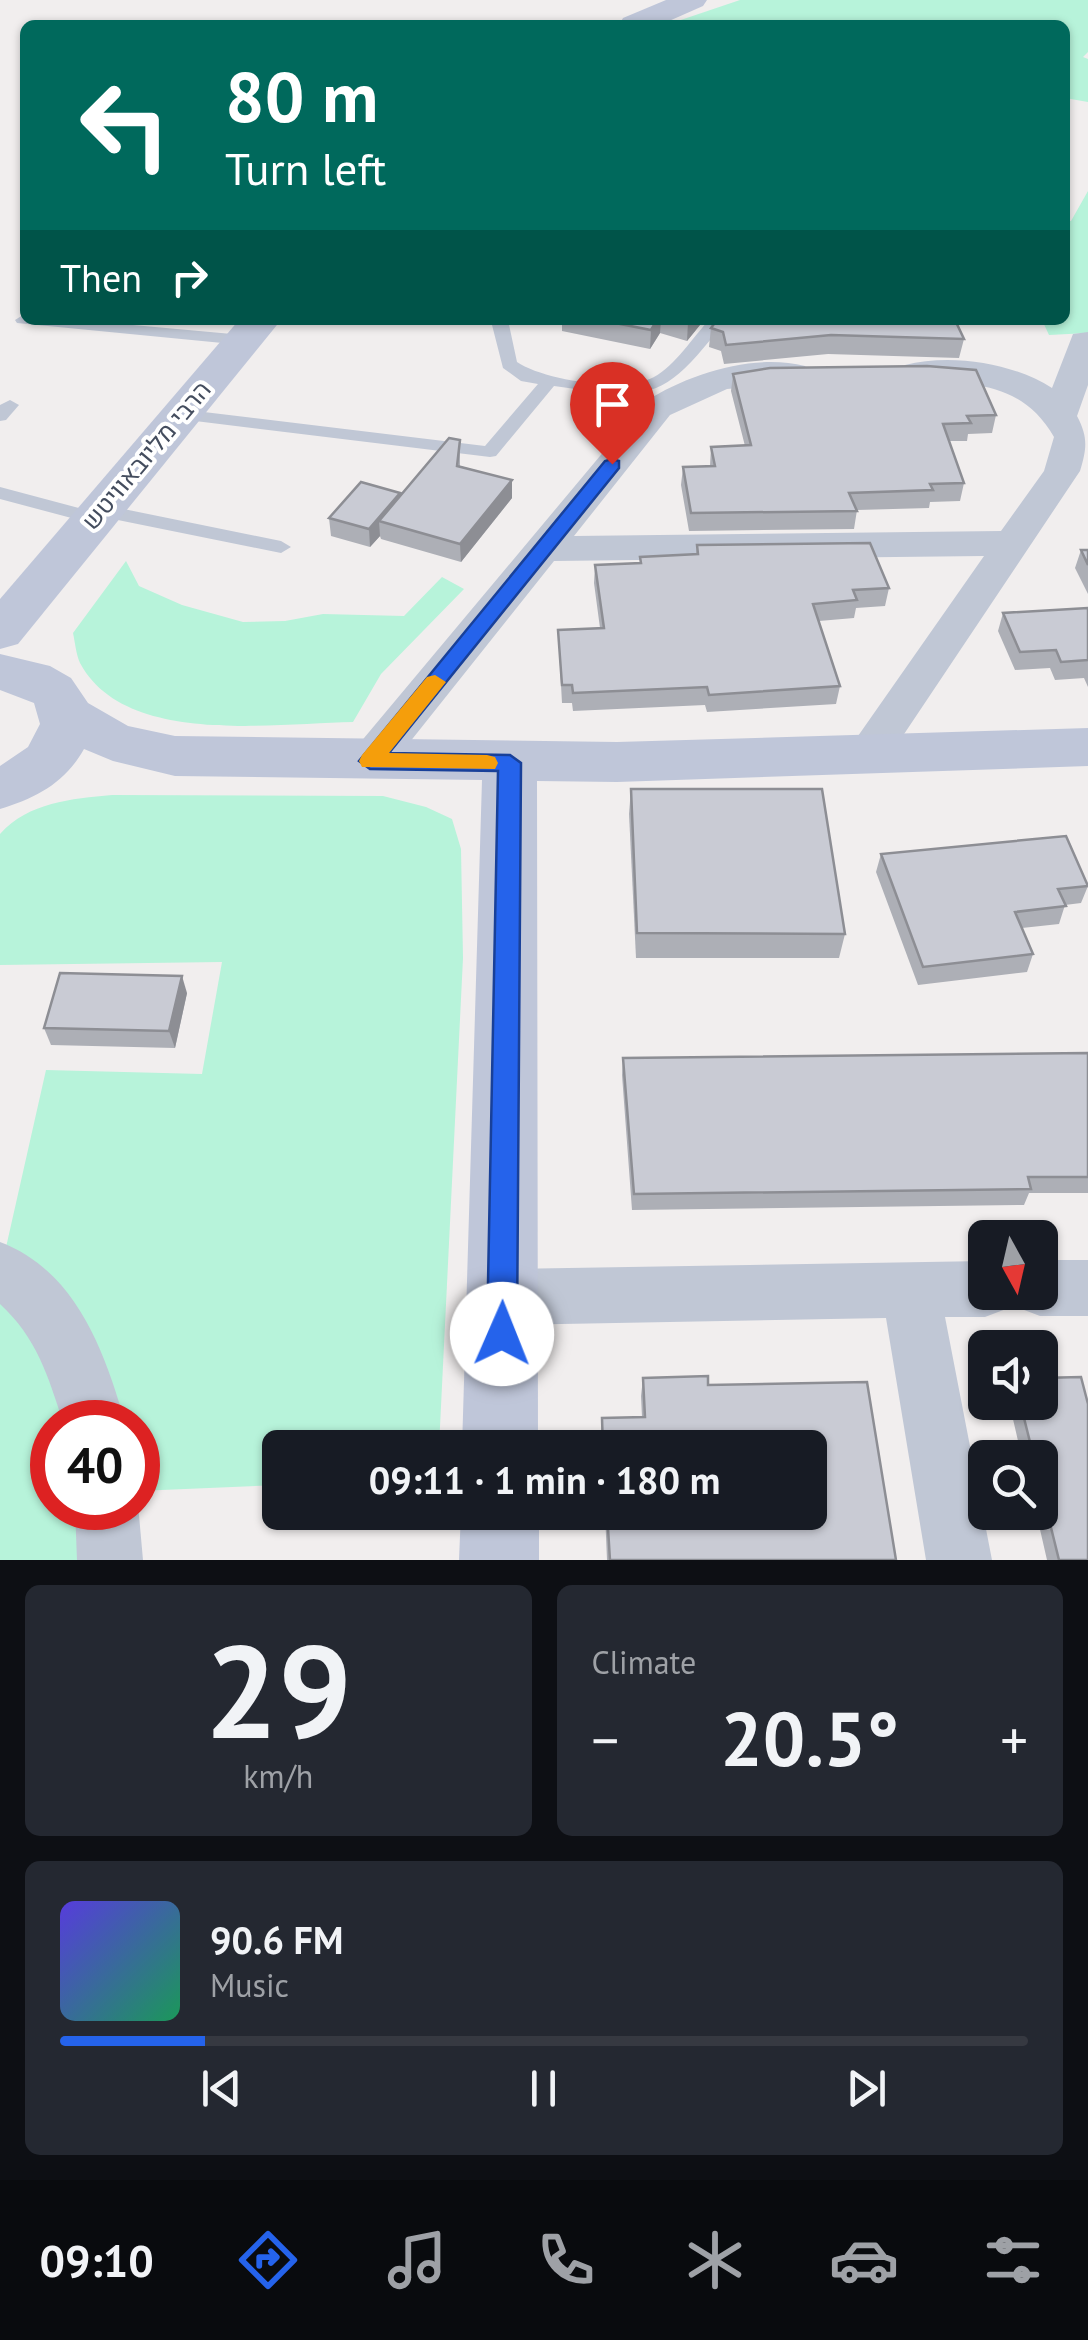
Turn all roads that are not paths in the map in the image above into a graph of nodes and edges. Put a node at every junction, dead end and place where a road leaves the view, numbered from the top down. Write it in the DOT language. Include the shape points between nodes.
graph roads {
  1 [pos="679,1"];
  2 [pos="643,20"];
  3 [pos="138,325"];
  4 [pos="501,325"];
  5 [pos="714,325"];
  6 [pos="252,330"];
  7 [pos="1085,341"];
  8 [pos="549,381"];
  9 [pos="180,414"];
  10 [pos="1062,414"];
  11 [pos="0,493"];
  12 [pos="96,514"];
  13 [pos="1013,543"];
  14 [pos="281,547"];
  15 [pos="544,548"];
  16 [pos="36,592"];
  17 [pos="0,632"];
  18 [pos="37,690"];
  19 [pos="1088,747"];
  20 [pos="176,756"];
  21 [pos="866,756"];
  22 [pos="370,761"];
  23 [pos="510,763"];
  24 [pos="10,786"];
  25 [pos="0,1269"];
  26 [pos="1058,1288"];
  27 [pos="1088,1288"];
  28 [pos="968,1289"];
  29 [pos="910,1290"];
  30 [pos="502,1297"];
  31 [pos="86,1400"];
  32 [pos="500,1430"];
  33 [pos="108,1530"];
  34 [pos="500,1530"];
  35 [pos="110,1560"];
  36 [pos="499,1560"];
  37 [pos="959,1560"];
  1 -- 2 [label="street"];
  3 -- 6 [label="lane"];
  4 -- 8 [label="lane" via="509,364 528,378"];
  5 -- 8 [label="lane" via="666,379 642,389"];
  6 -- 9 [label="street, הרבי מליובאוויטש"];
  7 -- 10 [label="street"];
  8 -- 9 [label="lane" via="490,452"];
  9 -- 12 [label="street, הרבי מליובאוויטש"];
  10 -- 13 [label="street" via="1072,438 1062,471"];
  10 -- 15 [label="street" via="1045,397 998,376 966,371 717,379 658,408"];
  11 -- 12 [label="lane"];
  12 -- 14 [label="lane"];
  12 -- 16 [label="street, הרבי מליובאוויטש"];
  13 -- 15 [label="street"];
  13 -- 21 [label="street"];
  15 -- 22 [label="street"];
  16 -- 17 [label="street, הרבי מליובאוויטש"];
  16 -- 18 [label="street" via="30,637"];
  18 -- 20 [label="street" via="113,742"];
  18 -- 24 [label="street" via="67,729 58,752"];
  19 -- 21 [label="street"];
  20 -- 22 [label="street"];
  20 -- 24 [label="street" via="92,764"];
  21 -- 23 [label="street"];
  22 -- 23 [label="street"];
  23 -- 30 [label="street"];
  25 -- 31 [label="street" via="23,1284 62,1330"];
  26 -- 27 [label="street"];
  28 -- 29 [label="street"];
  29 -- 30 [label="street"];
  29 -- 37 [label="street"];
  30 -- 32 [label="street"];
  33 -- 35 [label="street"];
  34 -- 36 [label="street"];
}
